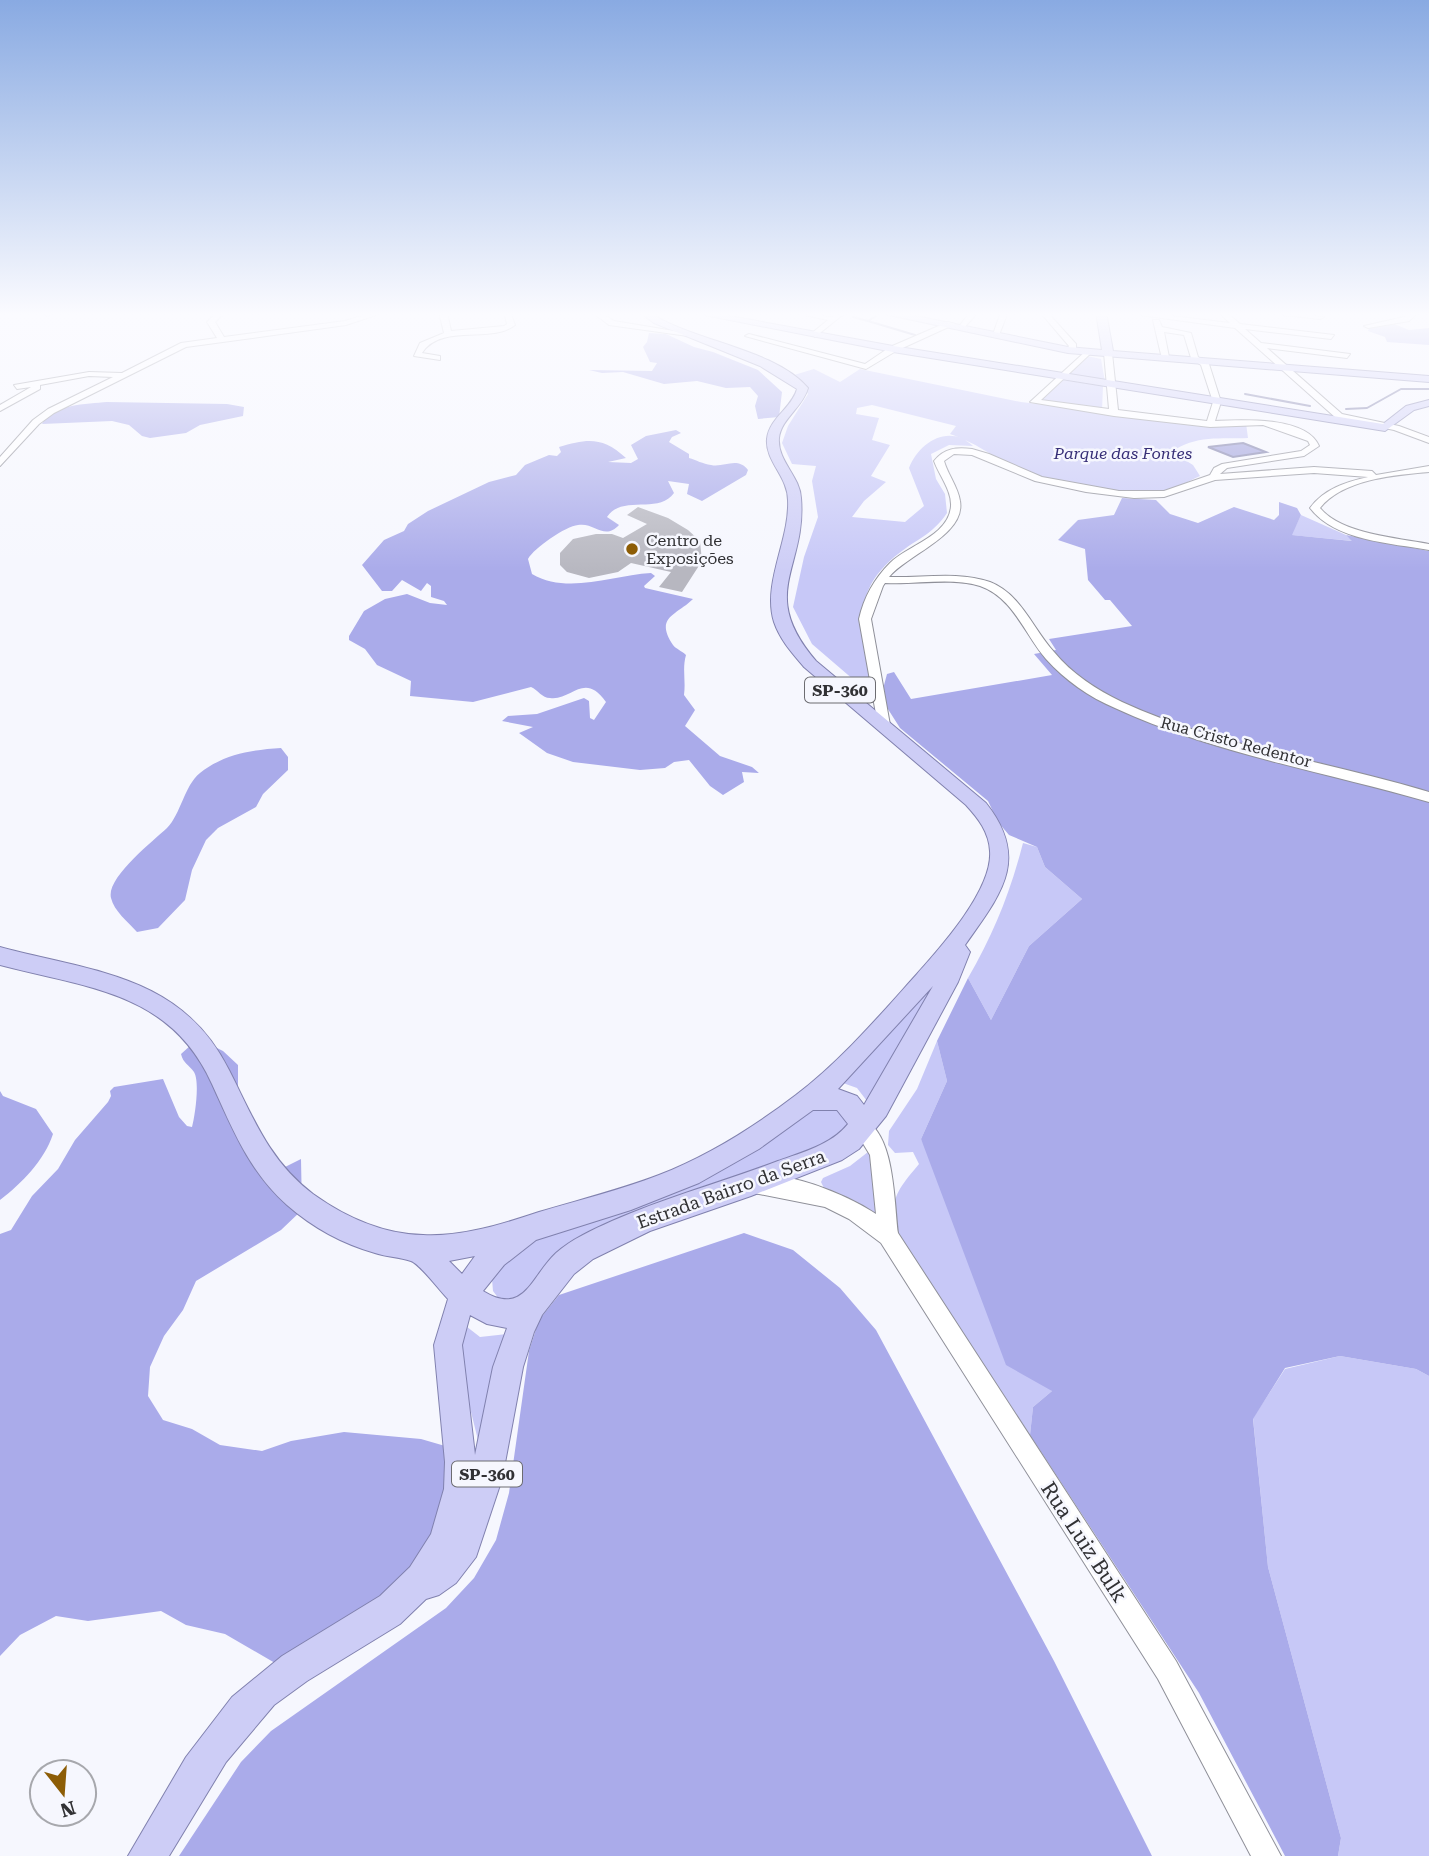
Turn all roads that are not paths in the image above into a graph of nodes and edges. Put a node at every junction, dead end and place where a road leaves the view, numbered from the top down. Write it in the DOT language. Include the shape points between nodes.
graph roads {
  1 [pos="78,399"];
  2 [pos="800,399"];
  3 [pos="1036,399"];
  4 [pos="1113,399"];
  5 [pos="1197,399"];
  6 [pos="1216,399"];
  7 [pos="1318,399"];
  8 [pos="1217,402"];
  9 [pos="1429,403"];
  10 [pos="1114,413"];
  11 [pos="1339,418"];
  12 [pos="1210,424"];
  13 [pos="1386,427"];
  14 [pos="1429,442"];
  15 [pos="0,463"];
  16 [pos="1429,469"];
  17 [pos="1387,475"];
  18 [pos="1214,477"];
  19 [pos="1429,547"];
  20 [pos="881,580"];
  21 [pos="884,725"];
  22 [pos="1429,797"];
  23 [pos="974,916"];
  24 [pos="0,956"];
  25 [pos="809,1100"];
  26 [pos="862,1127"];
  27 [pos="751,1184"];
  28 [pos="524,1231"];
  29 [pos="888,1236"];
  30 [pos="421,1249"];
  31 [pos="464,1293"];
  32 [pos="532,1304"];
  33 [pos="388,1612"];
  34 [pos="147,1856"];
  35 [pos="1267,1856"];
  1 -- 15 [label="street" via="44,416"];
  2 -- 21 [label="main road, SP-360" via="773,439 795,501 779,619 798,653"];
  3 -- 10 [label="street" via="1037,403"];
  4 -- 10 [label="street"];
  5 -- 8 [label="main road"];
  6 -- 8 [label="street"];
  7 -- 11 [label="street"];
  8 -- 11 [label="main road"];
  8 -- 12 [label="street"];
  9 -- 13 [label="main road" via="1410,408"];
  10 -- 12 [label="street"];
  11 -- 13 [label="main road"];
  12 -- 18 [label="street" via="1273,423 1307,436 1315,446 1304,453 1225,466"];
  13 -- 14 [label="street"];
  16 -- 17 [label="street"];
  17 -- 18 [label="street" via="1314,470"];
  17 -- 19 [label="street" via="1352,483 1320,500 1315,508 1318,515 1348,529"];
  18 -- 20 [label="street" via="1167,494 1129,495 1041,479 974,452 950,453 939,461 954,495 953,518 939,535 903,558"];
  20 -- 21 [label="street" via="865,619"];
  20 -- 22 [label="street, Rua Cristo Redentor" via="958,579 987,585 1007,597 1045,650 1069,673 1116,704 1199,734"];
  21 -- 23 [label="main road, SP-360" via="973,800 996,831 998,870"];
  23 -- 25 [label="main road, Estrada Bairro da Serra / SP-360" via="937,968"];
  23 -- 26 [label="main road, Estrada Bairro da Serra / SP-360" via="950,976"];
  24 -- 30 [label="main road, Estrada Bairro da Serra" via="118,984 155,1000 208,1051 252,1146 272,1175 302,1203 368,1239"];
  25 -- 26 [label="main road" via="844,1100 859,1116"];
  25 -- 28 [label="main road, Estrada Bairro da Serra / SP-360" via="748,1142 691,1173 636,1197"];
  26 -- 27 [label="main road, Estrada Bairro da Serra / SP-360" via="833,1152"];
  26 -- 29 [label="street" via="879,1153"];
  27 -- 29 [label="street" via="828,1197"];
  27 -- 32 [label="main road, Estrada Bairro da Serra / SP-360" via="596,1242 564,1264"];
  28 -- 30 [label="main road, Estrada Bairro da Serra" via="467,1245"];
  28 -- 31 [label="main road, Estrada Bairro da Serra / SP-360" via="499,1251"];
  29 -- 35 [label="street, Rua Luiz Bulk" via="1167,1671"];
  30 -- 31 [label="main road" via="447,1281"];
  31 -- 32 [label="main road" via="497,1314 512,1314"];
  31 -- 33 [label="main road, SP-360" via="448,1345 463,1467 454,1521 426,1575"];
  32 -- 33 [label="main road, SP-360" via="508,1367 486,1479 464,1545 444,1571"];
  33 -- 34 [label="main road, SP-360" via="262,1693 206,1762"];
}
